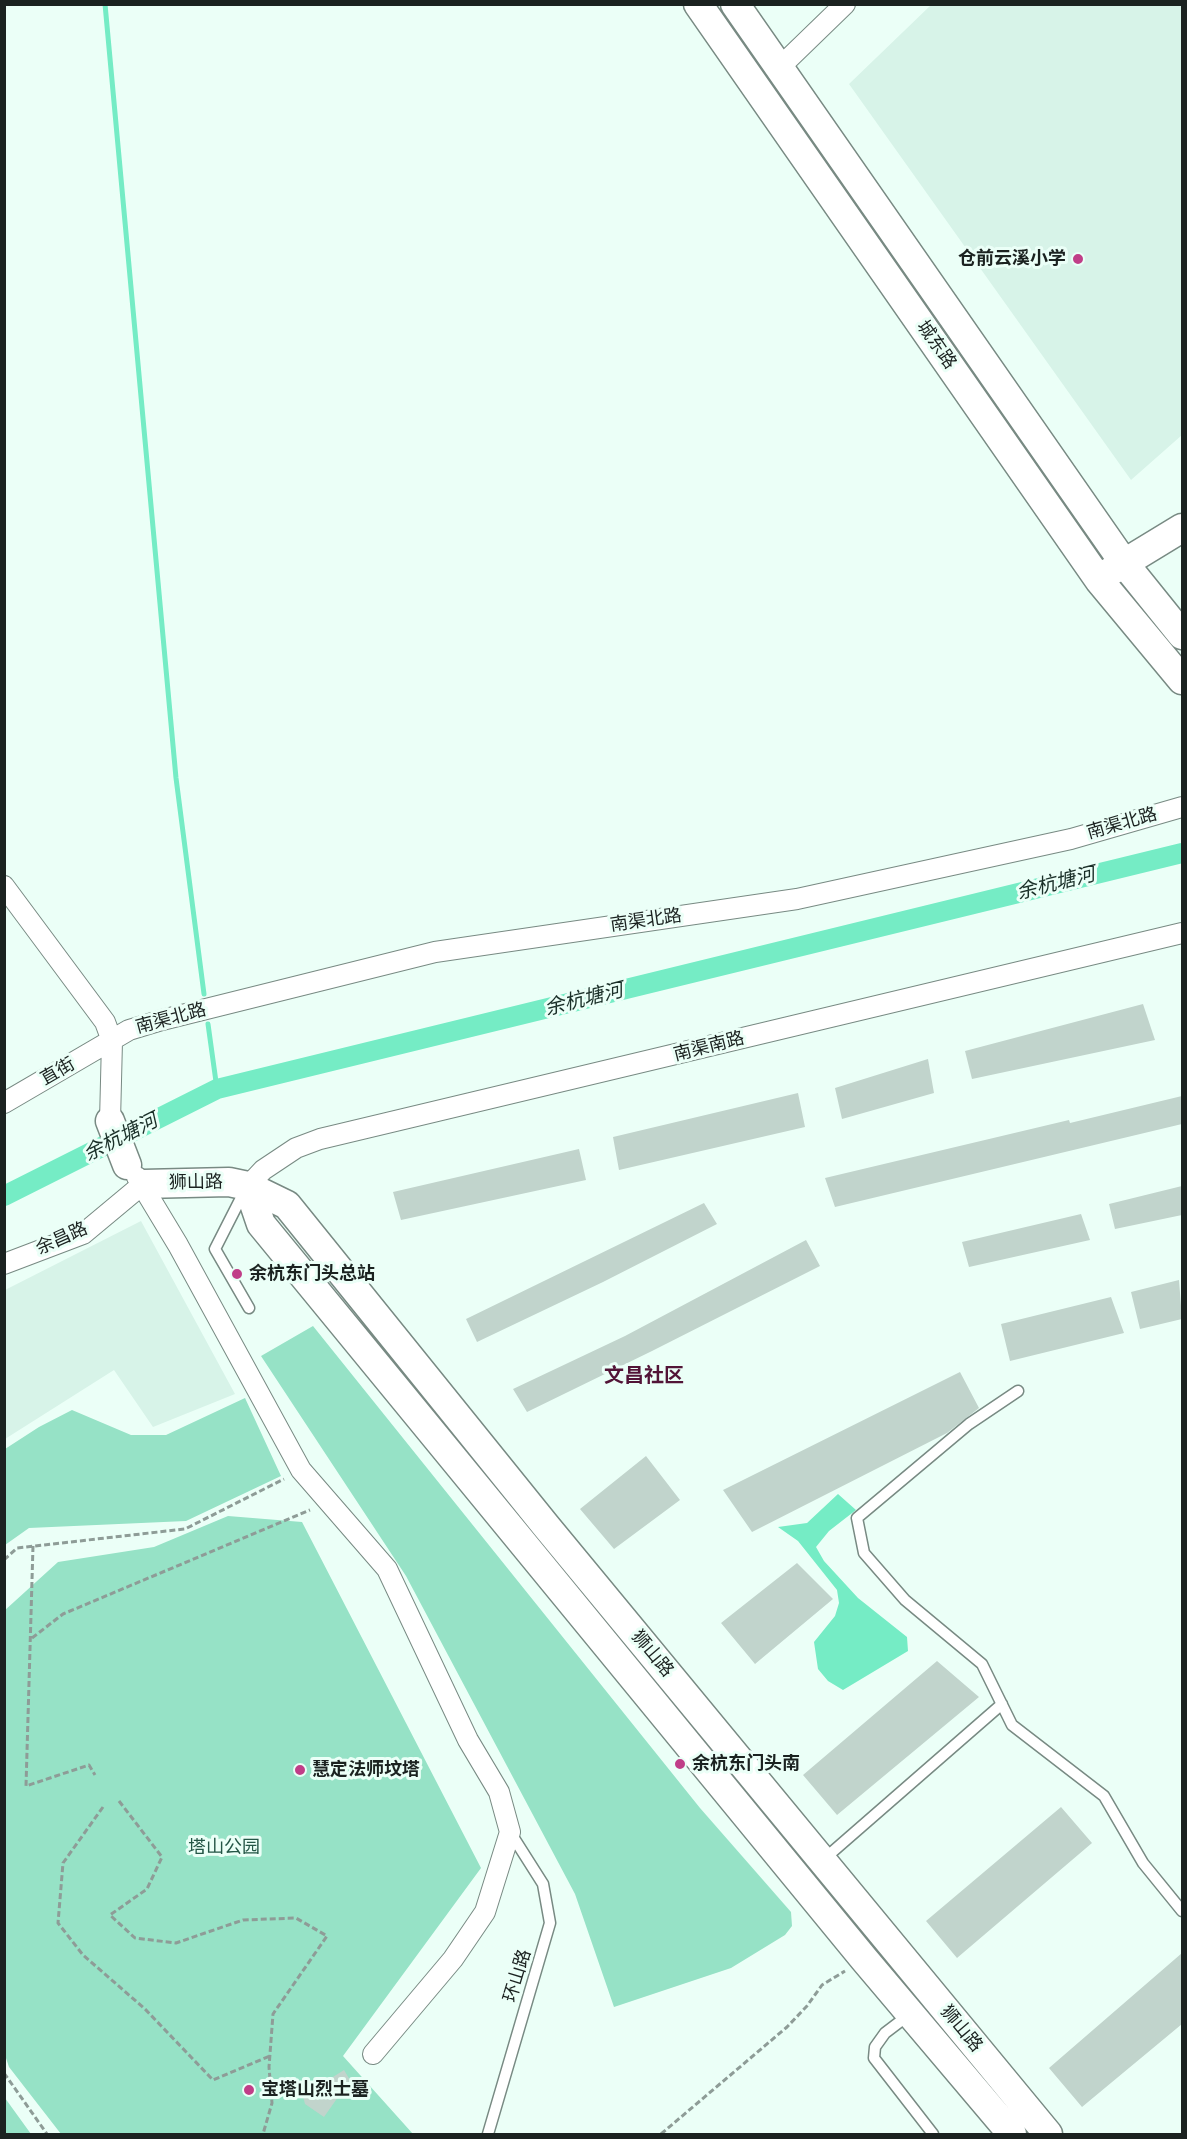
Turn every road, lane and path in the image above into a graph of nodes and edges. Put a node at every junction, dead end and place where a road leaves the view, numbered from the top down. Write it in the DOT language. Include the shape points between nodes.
graph roads {
  1 [pos="698,4"];
  2 [pos="735,4"];
  3 [pos="845,4"];
  4 [pos="779,68"];
  5 [pos="1182,528"];
  6 [pos="1124,563"];
  7 [pos="1099,580"];
  8 [pos="1182,635"];
  9 [pos="1182,680"];
  10 [pos="1182,807"];
  11 [pos="4,886"];
  12 [pos="1182,933"];
  13 [pos="112,1041"];
  14 [pos="4,1103"];
  15 [pos="110,1121"];
  16 [pos="135,1175"];
  17 [pos="248,1186"];
  18 [pos="4,1264"];
  19 [pos="249,1308"];
  20 [pos="1018,1391"];
  21 [pos="301,1470"];
  22 [pos="328,1502"];
  23 [pos="33,1546"];
  24 [pos="4,1560"];
  25 [pos="32,1638"];
  26 [pos="1002,1704"];
  27 [pos="94,1775"];
  28 [pos="119,1801"];
  29 [pos="103,1807"];
  30 [pos="510,1832"];
  31 [pos="822,1861"];
  32 [pos="1182,1911"];
  33 [pos="864,1959"];
  34 [pos="910,2014"];
  35 [pos="373,2054"];
  36 [pos="270,2056"];
  37 [pos="4,2073"];
  38 [pos="47,2134"];
  39 [pos="263,2134"];
  40 [pos="488,2134"];
  41 [pos="661,2134"];
  42 [pos="933,2134"];
  43 [pos="1012,2134"];
  44 [pos="1048,2134"];
  1 -- 7 [label="main road, 城东路"];
  2 -- 4 [label="main road, 城东路"];
  3 -- 4 [label="street"];
  4 -- 6 [label="main road, 城东路"];
  5 -- 6 [label="main road"];
  6 -- 7 [label="main road"];
  6 -- 8 [label="main road, 城东路"];
  7 -- 9 [label="main road, 城东路"];
  10 -- 13 [label="street, 南渠北路" via="1071,839 797,899 435,952 162,1020 129,1030"];
  11 -- 13 [label="street" via="105,1022"];
  12 -- 17 [label="street, 南渠南路" via="320,1139 263,1170"];
  13 -- 14 [label="street, 直街"];
  13 -- 15 [label="street"];
  15 -- 16 [label="main road"];
  16 -- 17 [label="main road, 狮山路"];
  16 -- 18 [label="street, 余昌路" via="83,1234"];
  16 -- 21 [label="street"];
  17 -- 19 [label="lane" via="214,1249"];
  17 -- 31 [label="main road, 狮山路" via="287,1205"];
  17 -- 33 [label="main road, 狮山路" via="261,1224"];
  20 -- 26 [label="lane" via="969,1424 857,1518 864,1553 905,1600 982,1664"];
  21 -- 22 [label="street"];
  21 -- 23 [label="path" via="185,1529"];
  22 -- 25 [label="path" via="63,1614"];
  22 -- 30 [label="street" via="387,1569 468,1740 499,1792"];
  23 -- 24 [label="path" via="17,1548"];
  23 -- 25 [label="path"];
  25 -- 27 [label="path" via="26,1786 88,1765"];
  26 -- 31 [label="lane"];
  26 -- 32 [label="lane" via="1012,1725 1104,1796 1143,1863"];
  28 -- 36 [label="path" via="162,1857 147,1889 110,1915 135,1938 176,1943 243,1920 296,1918 327,1936 273,2014"];
  29 -- 36 [label="path" via="63,1863 58,1923 83,1955 144,2009 213,2080"];
  30 -- 35 [label="street" via="485,1912 453,1959"];
  30 -- 40 [label="lane, 环山路" via="543,1884 550,1923"];
  31 -- 44 [label="main road, 狮山路"];
  33 -- 34 [label="main road, 狮山路"];
  33 -- 41 [label="path" via="822,1985 787,2027"];
  34 -- 42 [label="lane" via="885,2033 875,2047 874,2058"];
  34 -- 43 [label="main road, 狮山路"];
  36 -- 39 [label="path" via="272,2103"];
  37 -- 38 [label="path"];
}
